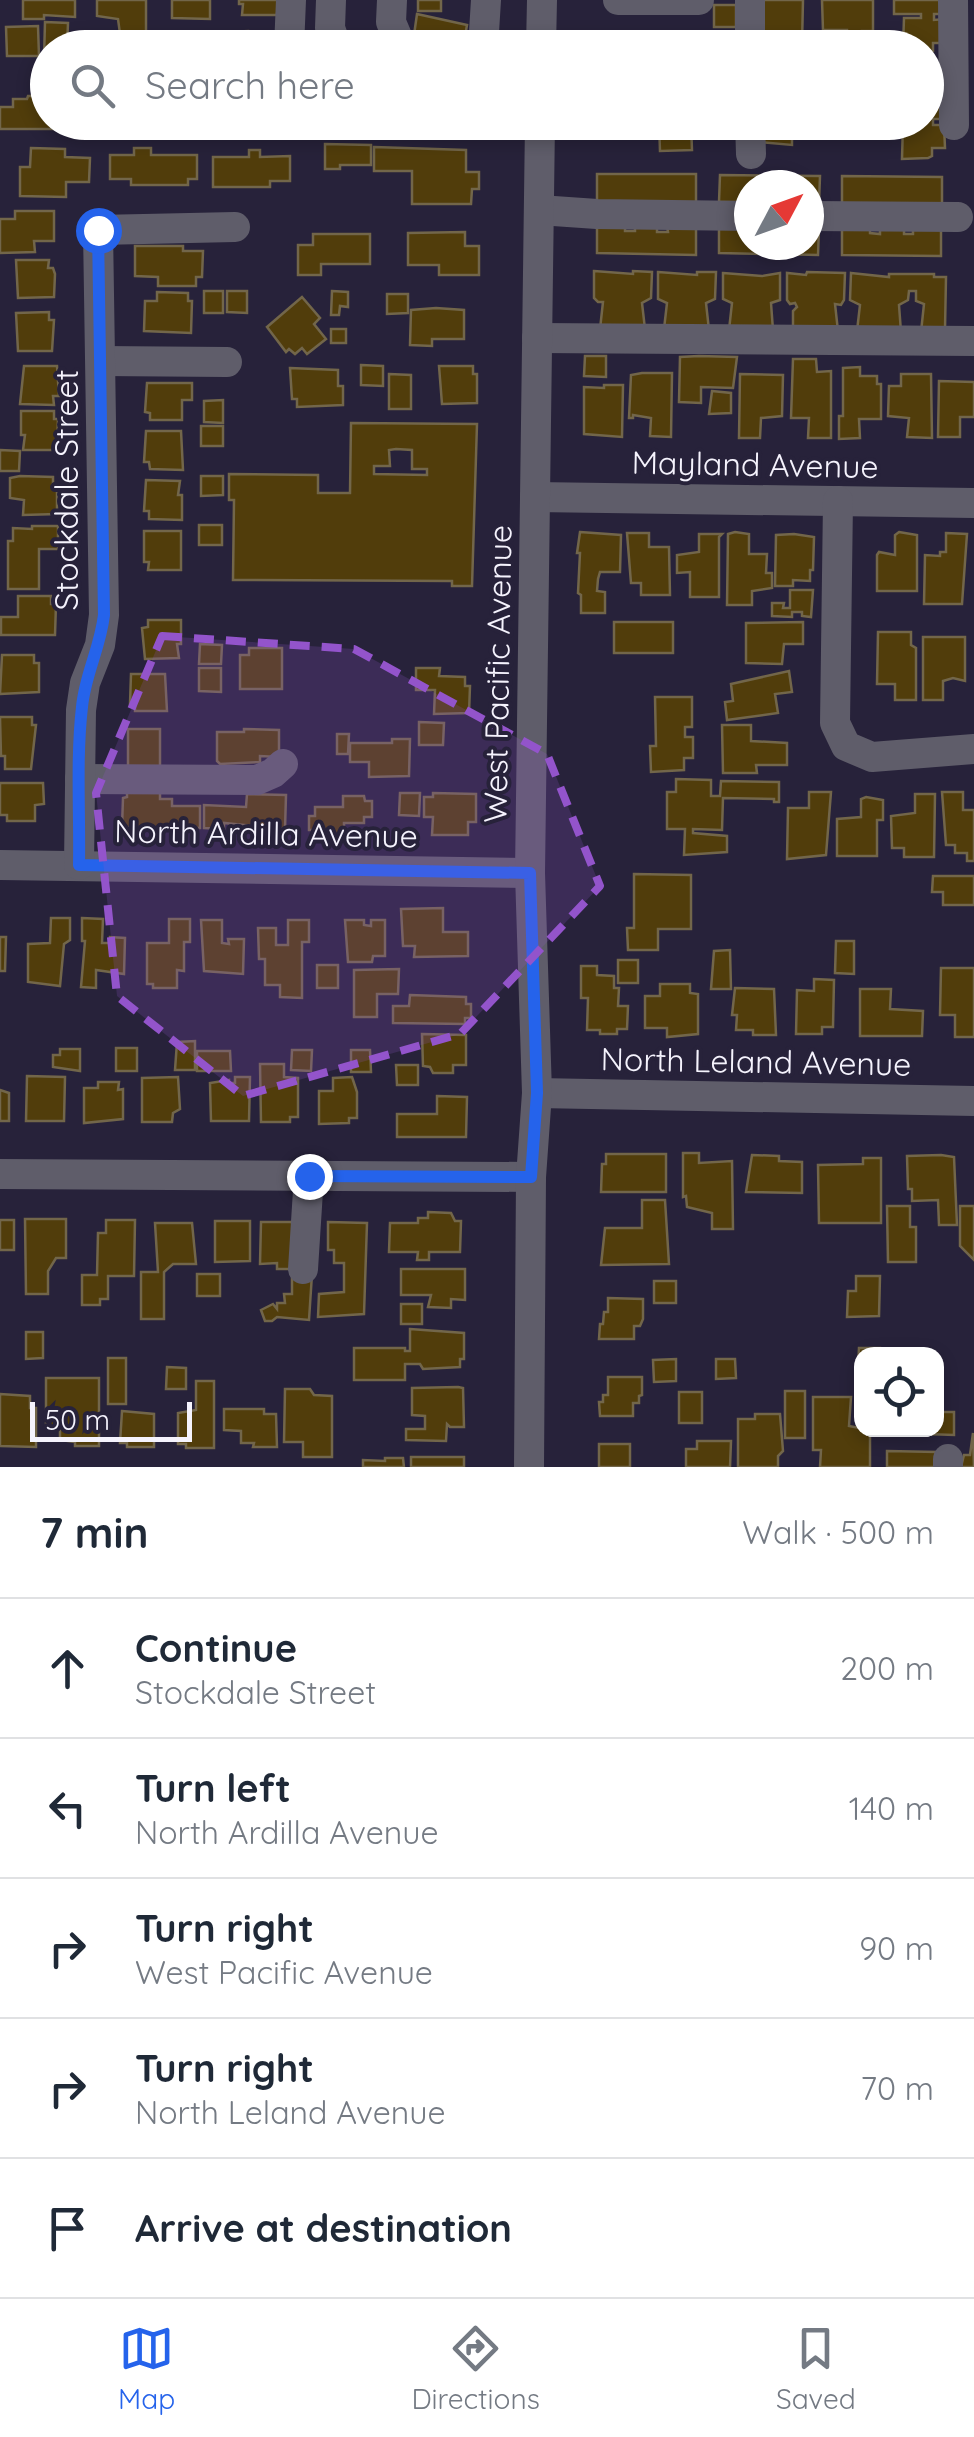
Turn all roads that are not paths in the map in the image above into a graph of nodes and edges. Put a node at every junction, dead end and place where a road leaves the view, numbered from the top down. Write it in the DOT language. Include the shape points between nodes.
graph roads {
  1 [pos="291,0"];
  2 [pos="330,0"];
  3 [pos="392,0"];
  4 [pos="486,0"];
  5 [pos="542,0"];
  6 [pos="618,0"];
  7 [pos="626,0"];
  8 [pos="640,0"];
  9 [pos="649,0"];
  10 [pos="698,0"];
  11 [pos="750,0"];
  12 [pos="953,0"];
  13 [pos="290,30"];
  14 [pos="331,30"];
  15 [pos="395,30"];
  16 [pos="484,30"];
  17 [pos="541,30"];
  18 [pos="750,30"];
  19 [pos="954,125"];
  20 [pos="540,140"];
  21 [pos="750,140"];
  22 [pos="750,154"];
  23 [pos="539,210"];
  24 [pos="734,216"];
  25 [pos="824,216"];
  26 [pos="958,218"];
  27 [pos="235,227"];
  28 [pos="537,338"];
  29 [pos="974,340"];
  30 [pos="101,361"];
  31 [pos="227,362"];
  32 [pos="535,497"];
  33 [pos="838,501"];
  34 [pos="974,503"];
  35 [pos="974,749"];
  36 [pos="283,764"];
  37 [pos="80,780"];
  38 [pos="0,865"];
  39 [pos="79,865"];
  40 [pos="530,873"];
  41 [pos="537,1093"];
  42 [pos="974,1101"];
  43 [pos="0,1174"];
  44 [pos="309,1176"];
  45 [pos="531,1177"];
  46 [pos="303,1269"];
  47 [pos="529,1467"];
  1 -- 13 [label="street"];
  2 -- 14 [label="street"];
  3 -- 15 [label="street"];
  4 -- 16 [label="street"];
  5 -- 17 [label="street"];
  6 -- 7 [label="street"];
  7 -- 8 [label="street"];
  8 -- 9 [label="street"];
  9 -- 10 [label="street"];
  11 -- 18 [label="street"];
  12 -- 19 [label="street"];
  20 -- 23 [label="street, West Pacific Avenue"];
  21 -- 22 [label="street"];
  23 -- 24 [label="street"];
  23 -- 28 [label="street, West Pacific Avenue"];
  25 -- 26 [label="street"];
  27 -- 30 [label="street, Stockdale Street" via="98,230"];
  28 -- 29 [label="street"];
  28 -- 32 [label="street, West Pacific Avenue"];
  30 -- 31 [label="street"];
  30 -- 37 [label="street, Stockdale Street" via="104,615 85,683"];
  32 -- 33 [label="street, Mayland Avenue"];
  32 -- 40 [label="street, West Pacific Avenue"];
  33 -- 34 [label="street, Mayland Avenue"];
  33 -- 35 [label="street" via="834,723 846,746 872,756"];
  36 -- 37 [label="street" via="257,780"];
  37 -- 39 [label="street, Stockdale Street"];
  38 -- 39 [label="street, North Ardilla Avenue"];
  39 -- 40 [label="street, North Ardilla Avenue"];
  40 -- 41 [label="street, West Pacific Avenue"];
  41 -- 42 [label="street, North Leland Avenue"];
  41 -- 45 [label="street, West Pacific Avenue"];
  43 -- 44 [label="street"];
  44 -- 45 [label="street"];
  44 -- 46 [label="street"];
  45 -- 47 [label="street, West Pacific Avenue"];
}
